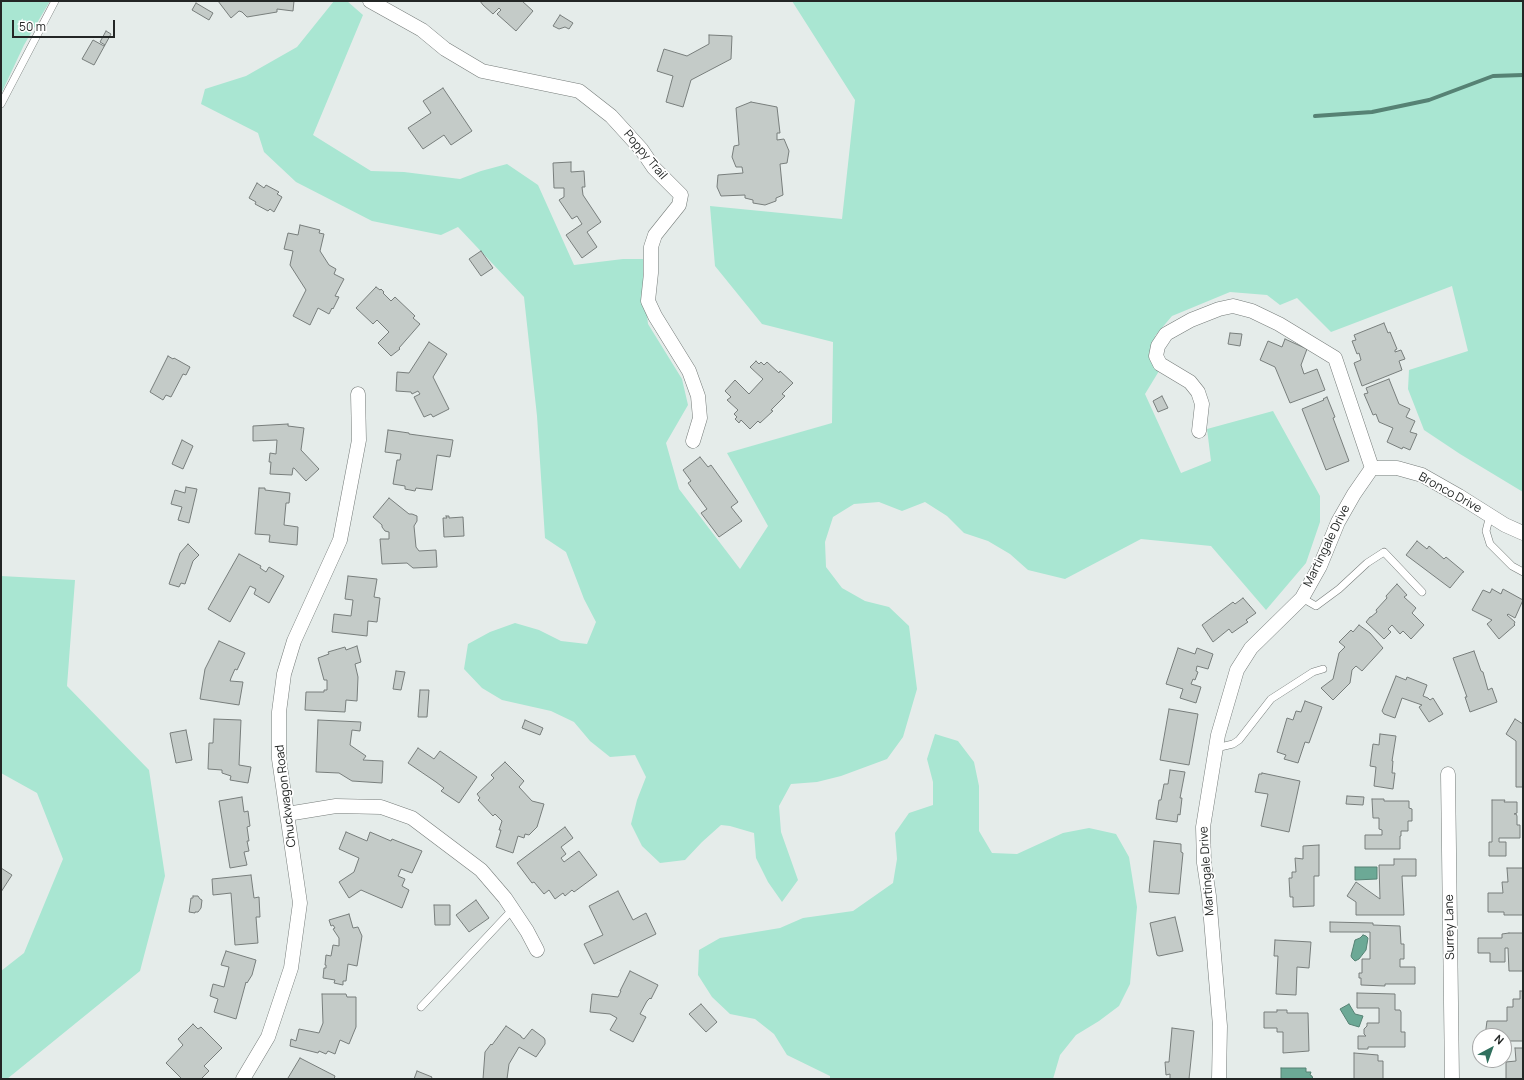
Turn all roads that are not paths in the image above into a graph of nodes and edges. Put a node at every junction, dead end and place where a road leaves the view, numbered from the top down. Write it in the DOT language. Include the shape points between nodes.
graph roads {
  1 [pos="55,1"];
  2 [pos="370,1"];
  3 [pos="1,104"];
  4 [pos="358,394"];
  5 [pos="1199,431"];
  6 [pos="693,442"];
  7 [pos="1372,468"];
  8 [pos="1490,515"];
  9 [pos="1523,532"];
  10 [pos="1523,572"];
  11 [pos="1422,592"];
  12 [pos="1302,598"];
  13 [pos="1323,669"];
  14 [pos="1216,748"];
  15 [pos="1448,774"];
  16 [pos="287,814"];
  17 [pos="513,909"];
  18 [pos="537,950"];
  19 [pos="421,1007"];
  20 [pos="243,1079"];
  21 [pos="1219,1079"];
  22 [pos="1452,1079"];
  1 -- 3 [label="lane"];
  2 -- 6 [label="street, Poppy Trail" via="422,30 445,49 482,71 578,91 611,116 642,149 654,168 681,195 679,205 655,235 651,248 648,300 689,371 698,396 700,418"];
  4 -- 16 [label="street, Chuckwagon Road" via="359,440 340,540 294,641 284,674 279,712 279,759"];
  5 -- 7 [label="street" via="1202,404 1198,392 1190,382 1160,364 1156,356 1158,346 1166,334 1191,320 1233,306 1252,311 1279,324 1335,358"];
  7 -- 8 [label="street, Bronco Drive" via="1397,468 1422,475"];
  7 -- 12 [label="street, Martingale Drive" via="1338,522 1320,566"];
  8 -- 9 [label="street, Bronco Drive" via="1505,525"];
  8 -- 10 [label="lane" via="1486,531 1490,544 1512,566"];
  11 -- 12 [label="lane" via="1384,552 1316,606"];
  12 -- 14 [label="street, Martingale Drive" via="1251,648 1237,670"];
  13 -- 14 [label="lane" via="1313,672 1271,700 1240,740"];
  14 -- 21 [label="street, Martingale Drive" via="1202,827 1220,1026"];
  15 -- 22 [label="street, Surrey Lane"];
  16 -- 17 [label="street" via="336,806 381,807 412,818 480,870"];
  16 -- 20 [label="street, Chuckwagon Road" via="300,903 291,968 268,1037"];
  17 -- 18 [label="street"];
  17 -- 19 [label="lane"];
}
